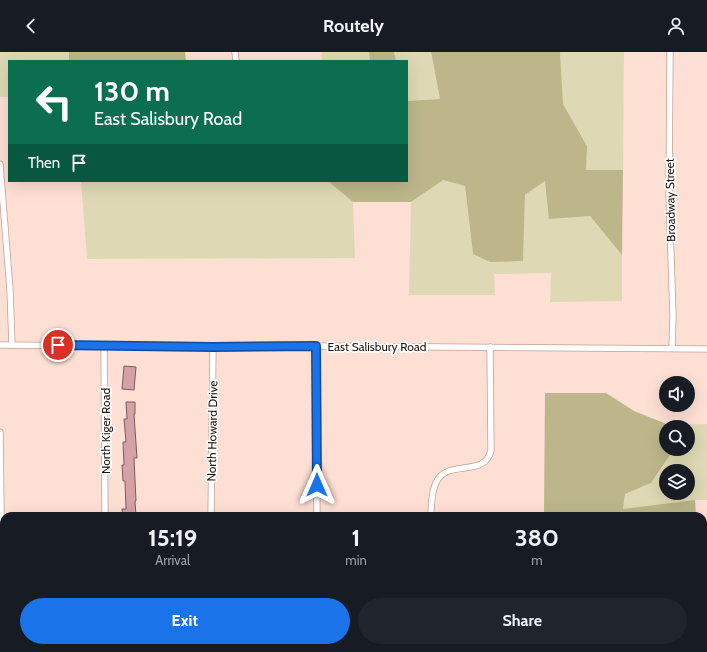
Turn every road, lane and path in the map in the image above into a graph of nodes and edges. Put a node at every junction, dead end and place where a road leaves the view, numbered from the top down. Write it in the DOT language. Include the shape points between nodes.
graph roads {
  1 [pos="670,52"];
  2 [pos="0,164"];
  3 [pos="0,344"];
  4 [pos="12,345"];
  5 [pos="104,346"];
  6 [pos="316,346"];
  7 [pos="213,347"];
  8 [pos="490,347"];
  9 [pos="672,348"];
  10 [pos="707,349"];
  11 [pos="0,432"];
  12 [pos="1,512"];
  13 [pos="105,512"];
  14 [pos="211,512"];
  15 [pos="317,512"];
  16 [pos="431,512"];
  1 -- 9 [label="street, Broadway Street"];
  2 -- 4 [label="street"];
  3 -- 4 [label="street, East Salisbury Road"];
  4 -- 5 [label="street, East Salisbury Road"];
  5 -- 7 [label="street, East Salisbury Road"];
  5 -- 13 [label="street, North Kiger Road"];
  6 -- 7 [label="street, East Salisbury Road"];
  6 -- 8 [label="street, East Salisbury Road"];
  6 -- 15 [label="street"];
  7 -- 14 [label="street, North Howard Drive"];
  8 -- 9 [label="street, East Salisbury Road"];
  8 -- 16 [label="street" via="490,455 480,465 445,472 438,479 433,491"];
  9 -- 10 [label="street, East Salisbury Road"];
  11 -- 12 [label="street"];
}
